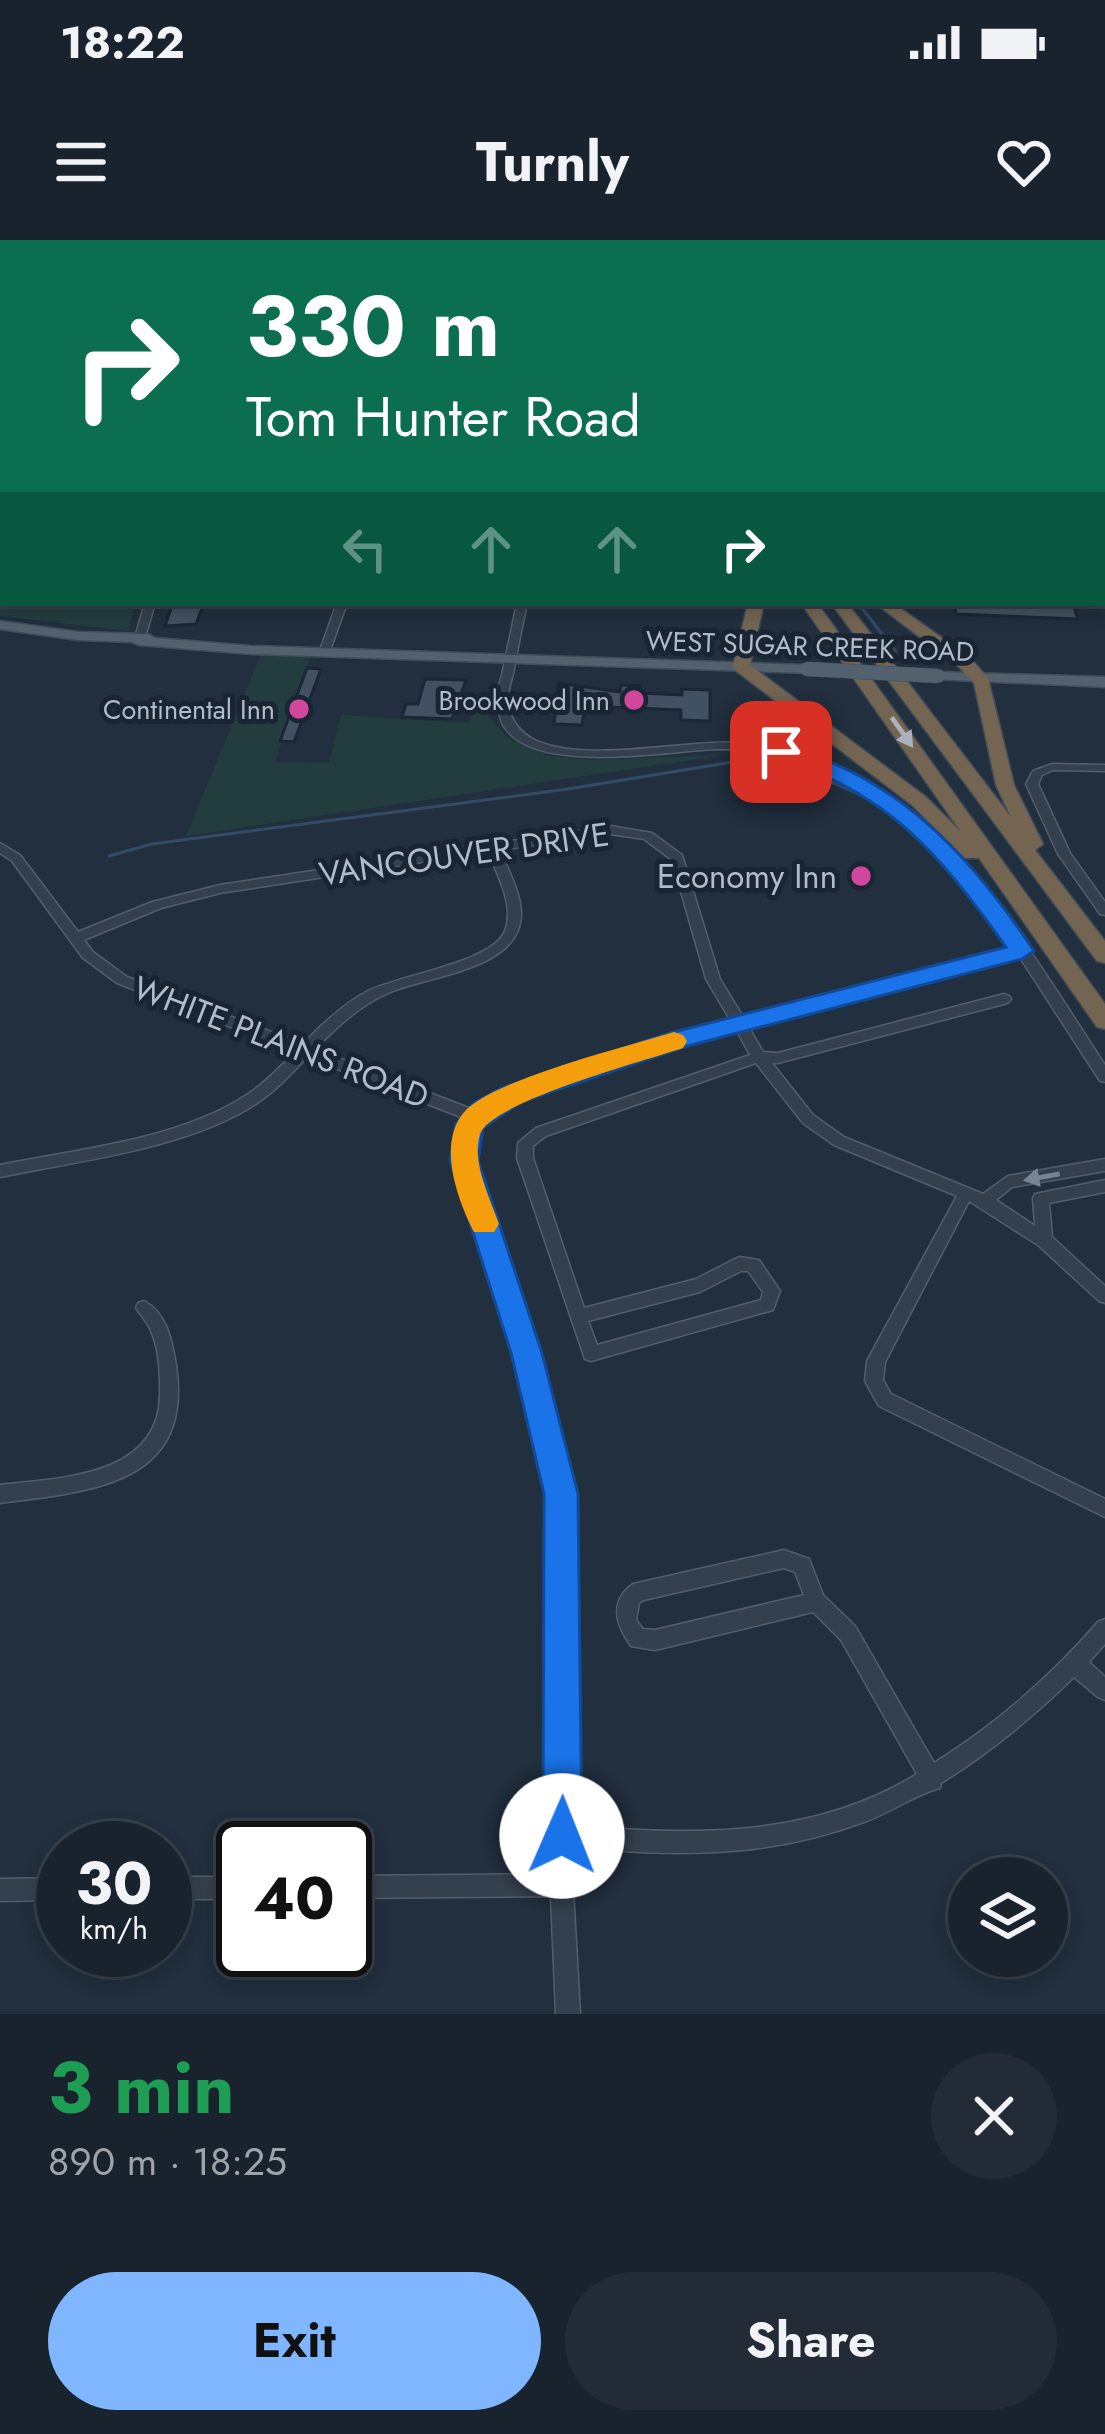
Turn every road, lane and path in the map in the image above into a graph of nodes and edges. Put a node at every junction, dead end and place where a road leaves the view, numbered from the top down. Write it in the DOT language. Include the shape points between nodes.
graph roads {
  1 [pos="149,606"];
  2 [pos="341,606"];
  3 [pos="522,606"];
  4 [pos="755,606"];
  5 [pos="811,606"];
  6 [pos="841,606"];
  7 [pos="887,606"];
  8 [pos="0,625"];
  9 [pos="139,641"];
  10 [pos="325,649"];
  11 [pos="513,657"];
  12 [pos="741,667"];
  13 [pos="978,677"];
  14 [pos="1105,682"];
  15 [pos="1105,768"];
  16 [pos="0,848"];
  17 [pos="493,848"];
  18 [pos="1053,886"];
  19 [pos="1017,897"];
  20 [pos="1105,911"];
  21 [pos="75,938"];
  22 [pos="1022,951"];
  23 [pos="1105,956"];
  24 [pos="1004,999"];
  25 [pos="1105,1022"];
  26 [pos="737,1024"];
  27 [pos="304,1051"];
  28 [pos="759,1057"];
  29 [pos="1105,1077"];
  30 [pos="476,1117"];
  31 [pos="1105,1165"];
  32 [pos="0,1171"];
  33 [pos="1105,1186"];
  34 [pos="975,1197"];
  35 [pos="1044,1240"];
  36 [pos="1105,1296"];
  37 [pos="143,1308"];
  38 [pos="578,1317"];
  39 [pos="0,1494"];
  40 [pos="1105,1508"];
  41 [pos="816,1602"];
  42 [pos="1105,1629"];
  43 [pos="1076,1664"];
  44 [pos="1105,1690"];
  45 [pos="932,1780"];
  46 [pos="607,1839"];
  47 [pos="560,1885"];
  48 [pos="372,1887"];
  49 [pos="0,1889"];
  50 [pos="36,1889"];
  51 [pos="568,2014"];
  1 -- 9 [label="street"];
  2 -- 10 [label="street"];
  3 -- 11 [label="street"];
  4 -- 12 [label="highway"];
  5 -- 19 [label="highway, one-way"];
  6 -- 18 [label="highway"];
  7 -- 13 [label="highway"];
  8 -- 9 [label="main road, WEST SUGAR CREEK ROAD"];
  9 -- 10 [label="main road, WEST SUGAR CREEK ROAD"];
  10 -- 11 [label="main road, WEST SUGAR CREEK ROAD"];
  11 -- 12 [label="main road, WEST SUGAR CREEK ROAD"];
  11 -- 22 [label="street" via="504,717 542,747 761,748 853,777 951,857"];
  12 -- 13 [label="main road, WEST SUGAR CREEK ROAD, bridge"];
  12 -- 19 [label="highway" via="919,801"];
  13 -- 14 [label="main road, WEST SUGAR CREEK ROAD"];
  13 -- 18 [label="highway" via="1005,785"];
  15 -- 20 [label="street" via="1052,767 1032,784 1064,854"];
  16 -- 21 [label="street, WHITE PLAINS ROAD"];
  17 -- 21 [label="street, VANCOUVER DRIVE" via="220,889"];
  17 -- 26 [label="street, VANCOUVER DRIVE" via="610,830 666,846 682,868 709,970"];
  17 -- 27 [label="street" via="516,911 508,940 486,956 369,996"];
  18 -- 23 [label="highway"];
  19 -- 25 [label="highway"];
  21 -- 27 [label="street, WHITE PLAINS ROAD" via="122,980"];
  22 -- 26 [label="street"];
  22 -- 29 [label="street"];
  24 -- 28 [label="street"];
  26 -- 28 [label="street"];
  26 -- 30 [label="street" via="512,1095"];
  27 -- 30 [label="street, WHITE PLAINS ROAD"];
  27 -- 32 [label="street" via="266,1089 216,1118"];
  28 -- 34 [label="street" via="808,1119 838,1141"];
  28 -- 38 [label="street" via="526,1143"];
  30 -- 47 [label="street" via="464,1160 561,1494"];
  31 -- 34 [label="street, one-way" via="1008,1182"];
  33 -- 35 [label="street" via="1041,1198"];
  34 -- 35 [label="street"];
  34 -- 40 [label="street" via="876,1360 874,1381 885,1400"];
  35 -- 36 [label="street"];
  37 -- 39 [label="street" via="163,1336 171,1405 152,1448 103,1478"];
  38 -- 38 [label="street" via="591,1354 766,1305 772,1291 753,1265 739,1264 700,1285"];
  41 -- 41 [label="street" via="655,1640 638,1639 626,1622 630,1598 640,1592 784,1559 802,1565"];
  41 -- 45 [label="street" via="848,1633"];
  42 -- 43 [label="street"];
  43 -- 44 [label="street"];
  43 -- 45 [label="street"];
  45 -- 46 [label="street" via="786,1838 700,1847"];
  47 -- 48 [label="street"];
  47 -- 51 [label="street"];
  49 -- 50 [label="street"];
}
